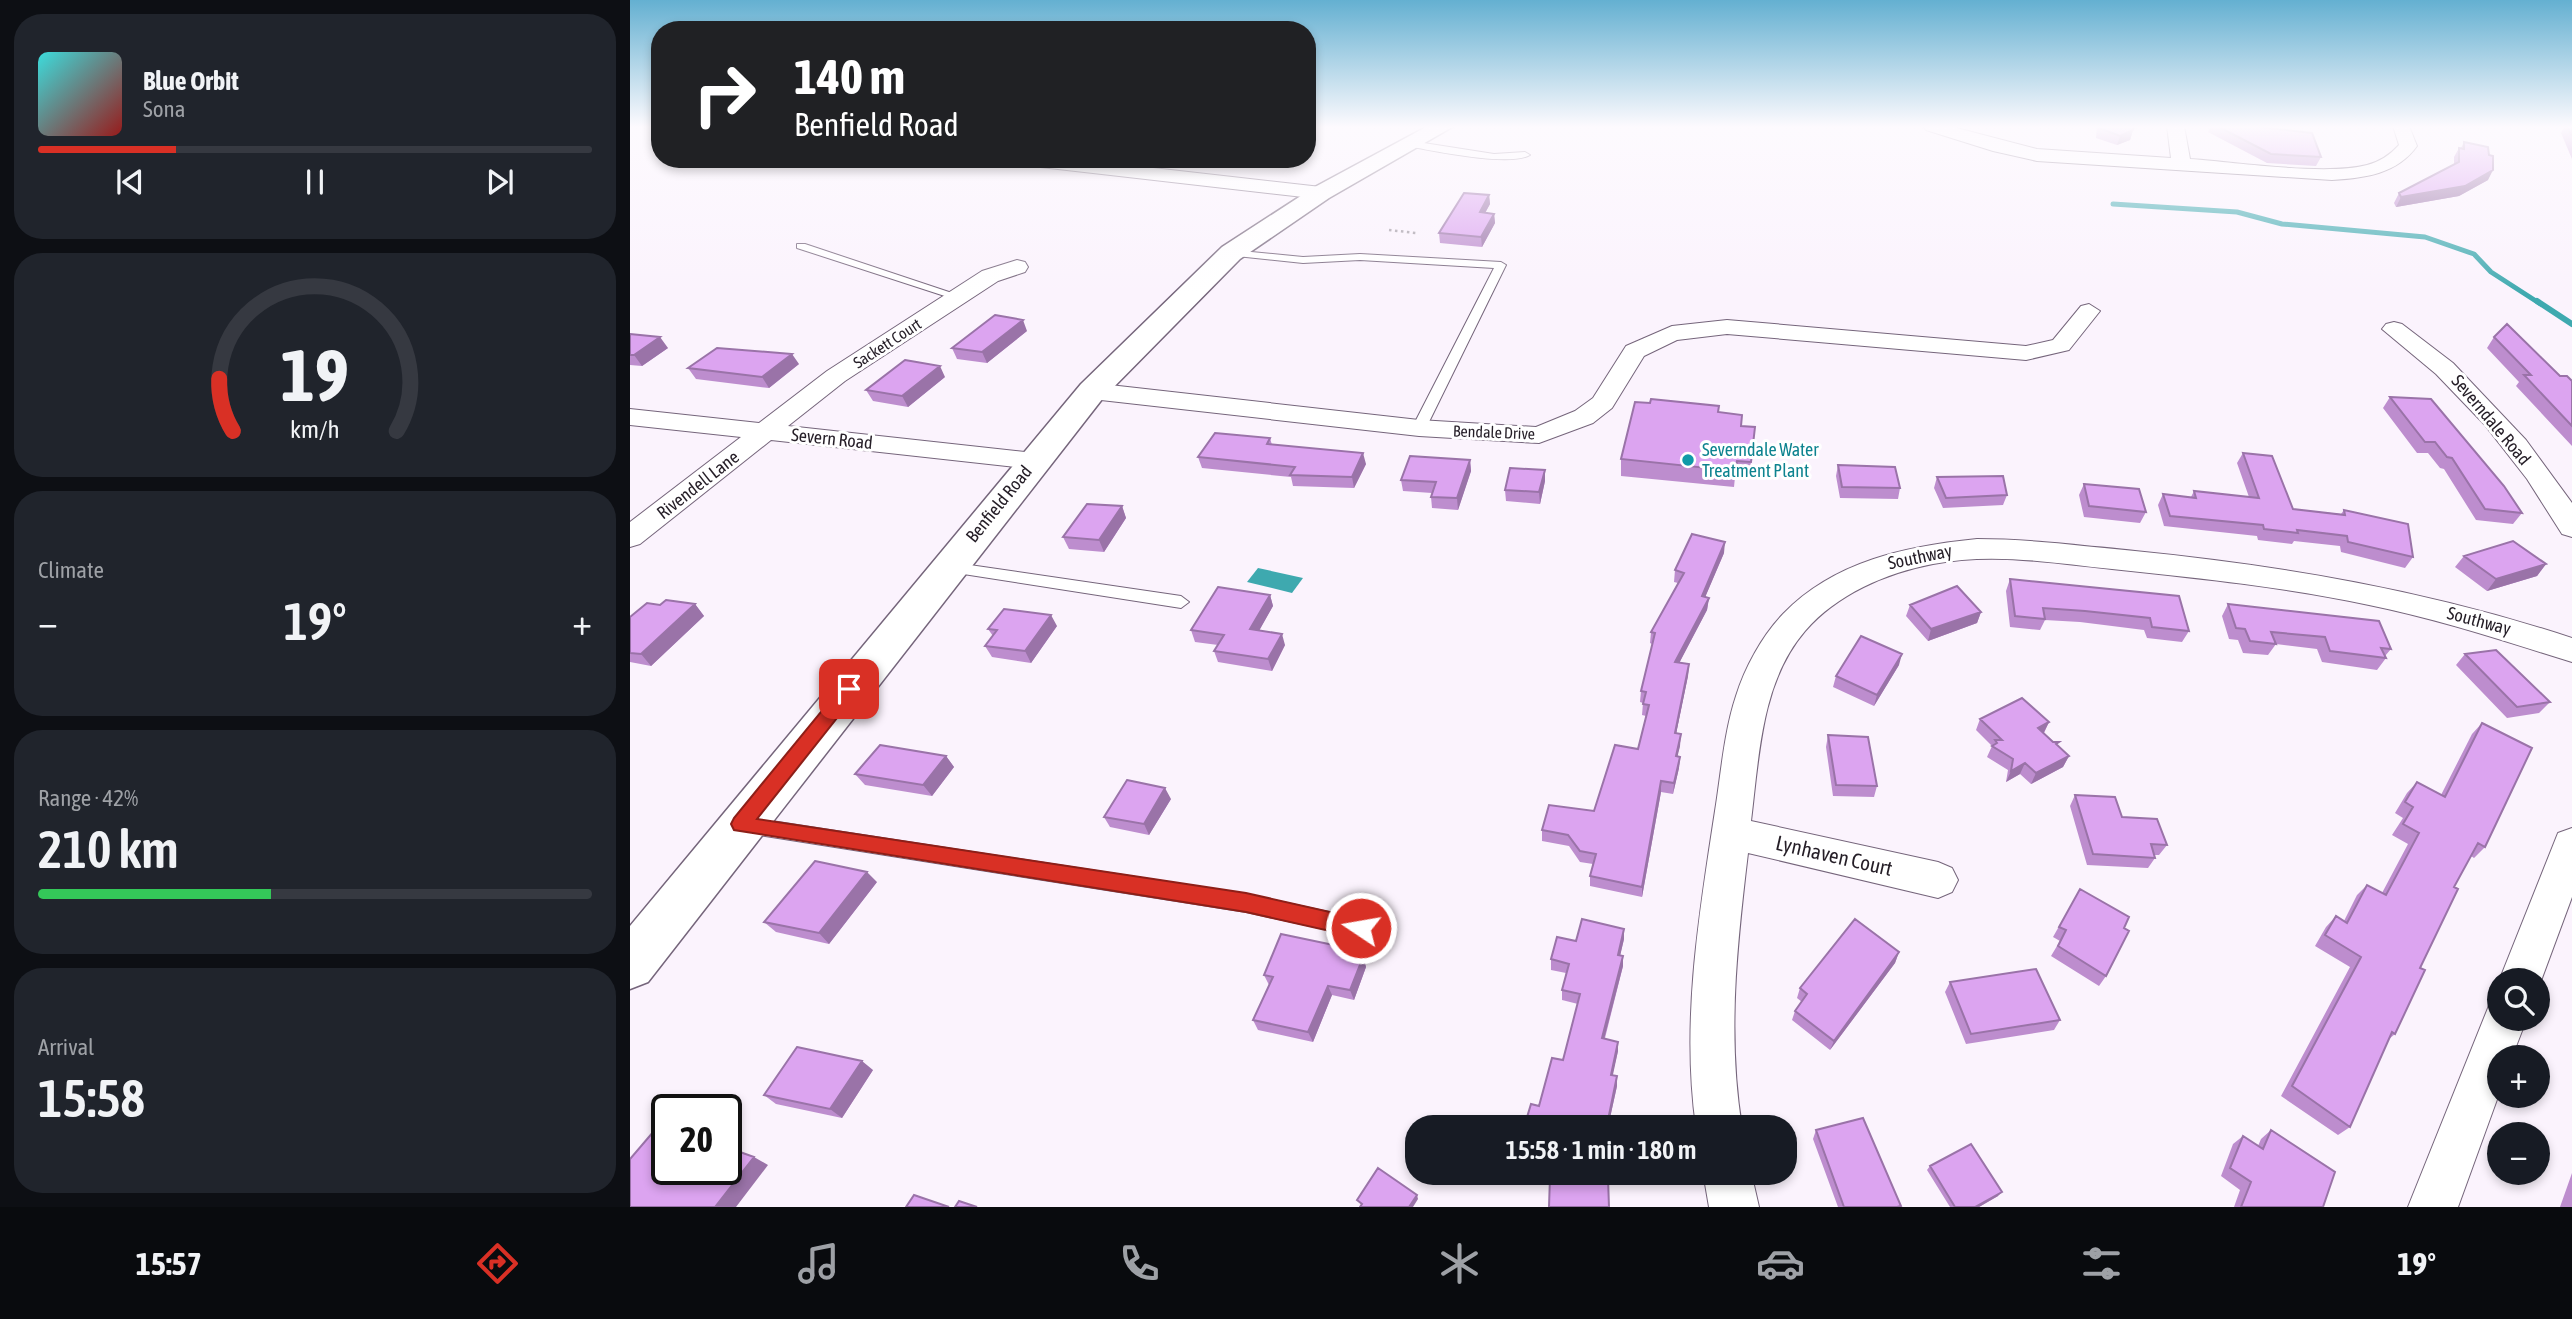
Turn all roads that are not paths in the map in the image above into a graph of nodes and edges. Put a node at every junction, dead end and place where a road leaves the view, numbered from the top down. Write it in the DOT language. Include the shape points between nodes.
graph roads {
  1 [pos="1227,182"];
  2 [pos="1341,182"];
  3 [pos="1321,193"];
  4 [pos="801,246"];
  5 [pos="1231,253"];
  6 [pos="1017,267"];
  7 [pos="958,297"];
  8 [pos="2089,311"];
  9 [pos="2394,329"];
  10 [pos="1092,391"];
  11 [pos="630,417"];
  12 [pos="1419,428"];
  13 [pos="765,432"];
  14 [pos="1034,461"];
  15 [pos="2572,527"];
  16 [pos="630,537"];
  17 [pos="948,566"];
  18 [pos="1181,602"];
  19 [pos="2572,650"];
  20 [pos="741,824"];
  21 [pos="1730,832"];
  22 [pos="2572,845"];
  23 [pos="1938,880"];
  24 [pos="1361,928"];
  25 [pos="630,965"];
  26 [pos="2525,968"];
  27 [pos="2500,1031"];
  28 [pos="1716,1115"];
  29 [pos="1730,1185"];
  30 [pos="1734,1207"];
  31 [pos="2433,1207"];
  1 -- 3 [label="street"];
  2 -- 3 [label="main road, Benfield Road"];
  3 -- 5 [label="main road, Benfield Road"];
  4 -- 7 [label="lane"];
  5 -- 10 [label="main road, Benfield Road"];
  5 -- 12 [label="lane" via="1303,260 1360,257 1501,265"];
  6 -- 7 [label="street, Sackett Court" via="990,276"];
  7 -- 13 [label="street, Sackett Court" via="836,376"];
  8 -- 12 [label="street, Bendale Drive" via="2060,345 2026,353 1727,327 1672,332 1635,351 1603,402 1564,427 1539,435"];
  9 -- 15 [label="street, Severndale Road" via="2446,367 2516,447"];
  10 -- 12 [label="street, Bendale Drive"];
  10 -- 14 [label="main road, Benfield Road"];
  11 -- 13 [label="street, Severn Road"];
  13 -- 14 [label="street, Severn Road"];
  13 -- 16 [label="street, Rivendell Lane"];
  14 -- 17 [label="main road, Benfield Road"];
  17 -- 18 [label="lane"];
  17 -- 20 [label="main road, Benfield Road"];
  19 -- 21 [label="street, Southway" via="2459,615 2246,573 2018,549 1931,552 1848,580 1793,621 1770,655 1753,696"];
  20 -- 24 [label="lane" via="1246,903"];
  20 -- 25 [label="main road, Benfield Road"];
  21 -- 23 [label="street, Lynhaven Court"];
  21 -- 28 [label="street, Southway" via="1709,1011"];
  22 -- 26 [label="street"];
  27 -- 31 [label="street"];
  29 -- 30 [label="street"];
}
